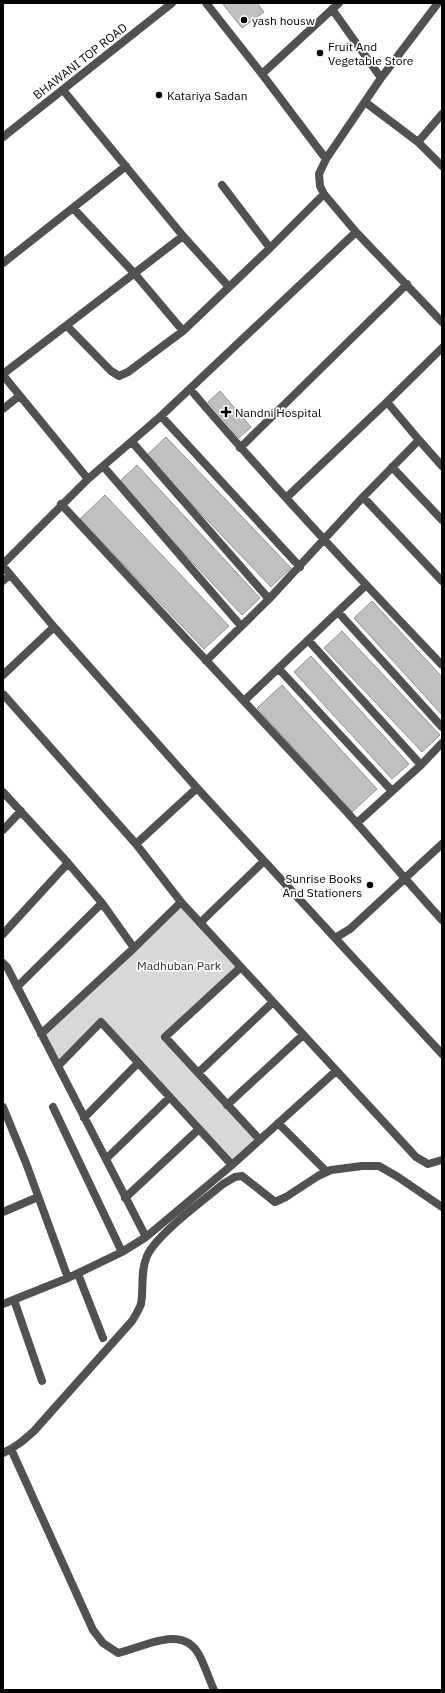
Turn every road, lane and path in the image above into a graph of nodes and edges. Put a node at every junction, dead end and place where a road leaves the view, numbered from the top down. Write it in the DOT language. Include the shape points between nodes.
graph roads {
  1 [pos="172,3"];
  2 [pos="206,3"];
  3 [pos="339,3"];
  4 [pos="438,3"];
  5 [pos="332,9"];
  6 [pos="262,74"];
  7 [pos="381,78"];
  8 [pos="63,90"];
  9 [pos="365,102"];
  10 [pos="442,114"];
  11 [pos="3,137"];
  12 [pos="418,142"];
  13 [pos="326,159"];
  14 [pos="126,166"];
  15 [pos="442,166"];
  16 [pos="222,185"];
  17 [pos="324,194"];
  18 [pos="73,208"];
  19 [pos="356,232"];
  20 [pos="183,236"];
  21 [pos="270,248"];
  22 [pos="3,263"];
  23 [pos="135,274"];
  24 [pos="407,284"];
  25 [pos="229,287"];
  26 [pos="442,322"];
  27 [pos="67,326"];
  28 [pos="183,331"];
  29 [pos="442,348"];
  30 [pos="3,375"];
  31 [pos="190,389"];
  32 [pos="19,396"];
  33 [pos="387,402"];
  34 [pos="3,409"];
  35 [pos="161,416"];
  36 [pos="419,440"];
  37 [pos="132,442"];
  38 [pos="240,448"];
  39 [pos="103,466"];
  40 [pos="442,466"];
  41 [pos="392,467"];
  42 [pos="88,479"];
  43 [pos="363,497"];
  44 [pos="286,498"];
  45 [pos="61,504"];
  46 [pos="442,520"];
  47 [pos="323,540"];
  48 [pos="3,565"];
  49 [pos="300,567"];
  50 [pos="10,574"];
  51 [pos="3,581"];
  52 [pos="442,581"];
  53 [pos="366,585"];
  54 [pos="269,599"];
  55 [pos="338,612"];
  56 [pos="241,626"];
  57 [pos="54,627"];
  58 [pos="308,640"];
  59 [pos="206,661"];
  60 [pos="442,666"];
  61 [pos="279,669"];
  62 [pos="3,675"];
  63 [pos="3,694"];
  64 [pos="245,700"];
  65 [pos="442,727"];
  66 [pos="442,743"];
  67 [pos="421,765"];
  68 [pos="197,788"];
  69 [pos="392,791"];
  70 [pos="3,792"];
  71 [pos="21,811"];
  72 [pos="357,823"];
  73 [pos="3,830"];
  74 [pos="136,844"];
  75 [pos="442,844"];
  76 [pos="264,861"];
  77 [pos="68,863"];
  78 [pos="405,880"];
  79 [pos="181,902"];
  80 [pos="102,903"];
  81 [pos="442,920"];
  82 [pos="200,922"];
  83 [pos="3,934"];
  84 [pos="335,938"];
  85 [pos="134,948"];
  86 [pos="3,963"];
  87 [pos="241,968"];
  88 [pos="17,987"];
  89 [pos="273,1002"];
  90 [pos="41,1034"];
  91 [pos="303,1035"];
  92 [pos="442,1054"];
  93 [pos="138,1062"];
  94 [pos="58,1066"];
  95 [pos="336,1071"];
  96 [pos="198,1073"];
  97 [pos="170,1097"];
  98 [pos="227,1105"];
  99 [pos="3,1107"];
  100 [pos="53,1107"];
  101 [pos="84,1118"];
  102 [pos="278,1122"];
  103 [pos="199,1129"];
  104 [pos="260,1140"];
  105 [pos="106,1159"];
  106 [pos="442,1160"];
  107 [pos="232,1165"];
  108 [pos="327,1172"];
  109 [pos="38,1197"];
  110 [pos="125,1198"];
  111 [pos="442,1207"];
  112 [pos="3,1212"];
  113 [pos="146,1237"];
  114 [pos="122,1252"];
  115 [pos="78,1274"];
  116 [pos="68,1278"];
  117 [pos="14,1300"];
  118 [pos="3,1304"];
  119 [pos="103,1338"];
  120 [pos="42,1380"];
  121 [pos="11,1449"];
  122 [pos="3,1453"];
  123 [pos="214,1690"];
  1 -- 8 [label="street, BHAWANI TOP ROAD"];
  2 -- 6 [label="street"];
  3 -- 5 [label="street"];
  4 -- 7 [label="street"];
  5 -- 6 [label="street"];
  5 -- 7 [label="street"];
  6 -- 13 [label="street"];
  7 -- 9 [label="street"];
  8 -- 11 [label="street, BHAWANI TOP ROAD"];
  8 -- 14 [label="street"];
  9 -- 12 [label="street"];
  9 -- 13 [label="street"];
  10 -- 12 [label="street"];
  12 -- 15 [label="street"];
  13 -- 17 [label="street" via="319,174"];
  14 -- 18 [label="street"];
  14 -- 20 [label="street"];
  16 -- 21 [label="street"];
  17 -- 19 [label="street"];
  17 -- 21 [label="street"];
  18 -- 22 [label="street"];
  18 -- 23 [label="street"];
  19 -- 24 [label="street"];
  19 -- 31 [label="street"];
  20 -- 23 [label="street"];
  20 -- 25 [label="street"];
  21 -- 25 [label="street"];
  23 -- 27 [label="street"];
  23 -- 28 [label="street"];
  24 -- 26 [label="street"];
  24 -- 38 [label="street"];
  25 -- 28 [label="street"];
  27 -- 28 [label="street" via="111,372 119,376"];
  27 -- 30 [label="street"];
  29 -- 33 [label="street"];
  30 -- 32 [label="street"];
  31 -- 35 [label="street"];
  31 -- 38 [label="street"];
  32 -- 34 [label="street"];
  32 -- 42 [label="street"];
  33 -- 36 [label="street"];
  33 -- 44 [label="street"];
  35 -- 37 [label="street"];
  35 -- 49 [label="street"];
  36 -- 40 [label="street"];
  36 -- 41 [label="street"];
  37 -- 39 [label="street"];
  37 -- 54 [label="street"];
  38 -- 44 [label="street"];
  39 -- 42 [label="street"];
  39 -- 56 [label="street"];
  41 -- 43 [label="street"];
  41 -- 46 [label="street"];
  42 -- 45 [label="street"];
  43 -- 47 [label="street"];
  43 -- 52 [label="street"];
  44 -- 47 [label="street"];
  45 -- 48 [label="street"];
  45 -- 59 [label="street"];
  47 -- 49 [label="street"];
  47 -- 53 [label="street"];
  48 -- 50 [label="street"];
  49 -- 54 [label="street"];
  50 -- 51 [label="street"];
  50 -- 57 [label="street"];
  53 -- 55 [label="street"];
  53 -- 60 [label="street"];
  54 -- 56 [label="street"];
  55 -- 58 [label="street"];
  55 -- 65 [label="street"];
  56 -- 59 [label="street"];
  57 -- 62 [label="street"];
  57 -- 68 [label="street"];
  58 -- 61 [label="street"];
  58 -- 67 [label="street"];
  59 -- 64 [label="street"];
  61 -- 64 [label="street"];
  61 -- 69 [label="street"];
  63 -- 74 [label="street"];
  64 -- 72 [label="street"];
  66 -- 67 [label="street"];
  67 -- 69 [label="street"];
  68 -- 74 [label="street"];
  68 -- 76 [label="street"];
  69 -- 72 [label="street"];
  70 -- 71 [label="street"];
  71 -- 73 [label="street"];
  71 -- 77 [label="street"];
  72 -- 78 [label="street"];
  74 -- 79 [label="street"];
  75 -- 78 [label="street"];
  76 -- 82 [label="street"];
  76 -- 84 [label="street"];
  77 -- 80 [label="street"];
  77 -- 83 [label="street"];
  78 -- 81 [label="street"];
  78 -- 84 [label="street" via="350,929"];
  79 -- 82 [label="street"];
  79 -- 85 [label="street"];
  80 -- 85 [label="street"];
  80 -- 88 [label="street"];
  82 -- 87 [label="street"];
  84 -- 92 [label="street"];
  85 -- 90 [label="street"];
  86 -- 88 [label="street"];
  87 -- 89 [label="street"];
  87 -- 96 [label="street" via="166,1037"];
  88 -- 90 [label="street"];
  89 -- 91 [label="street"];
  89 -- 96 [label="street"];
  90 -- 94 [label="street"];
  91 -- 95 [label="street"];
  91 -- 98 [label="street"];
  93 -- 94 [label="street" via="101,1022"];
  93 -- 97 [label="street"];
  93 -- 101 [label="street"];
  94 -- 101 [label="street"];
  95 -- 102 [label="street"];
  95 -- 106 [label="street" via="416,1157 428,1164"];
  96 -- 98 [label="street"];
  97 -- 103 [label="street"];
  97 -- 105 [label="street"];
  98 -- 104 [label="street"];
  99 -- 109 [label="street"];
  100 -- 114 [label="street"];
  101 -- 105 [label="street"];
  102 -- 104 [label="street"];
  102 -- 108 [label="street"];
  103 -- 107 [label="street"];
  103 -- 110 [label="street"];
  104 -- 107 [label="street"];
  105 -- 110 [label="street"];
  107 -- 113 [label="street"];
  108 -- 111 [label="street" via="379,1166"];
  108 -- 121 [label="street" via="275,1202 242,1176 235,1177 223,1184 170,1229 156,1242 147,1256 141,1277 140,1306 132,1321 34,1431"];
  109 -- 112 [label="street"];
  109 -- 116 [label="street"];
  110 -- 113 [label="street"];
  113 -- 114 [label="street"];
  114 -- 115 [label="street"];
  115 -- 116 [label="street"];
  115 -- 119 [label="street"];
  116 -- 117 [label="street"];
  117 -- 118 [label="street"];
  117 -- 120 [label="street"];
  121 -- 122 [label="street"];
  121 -- 123 [label="street" via="93,1630 103,1643 118,1653 158,1641 174,1638 185,1640 198,1653"];
}
